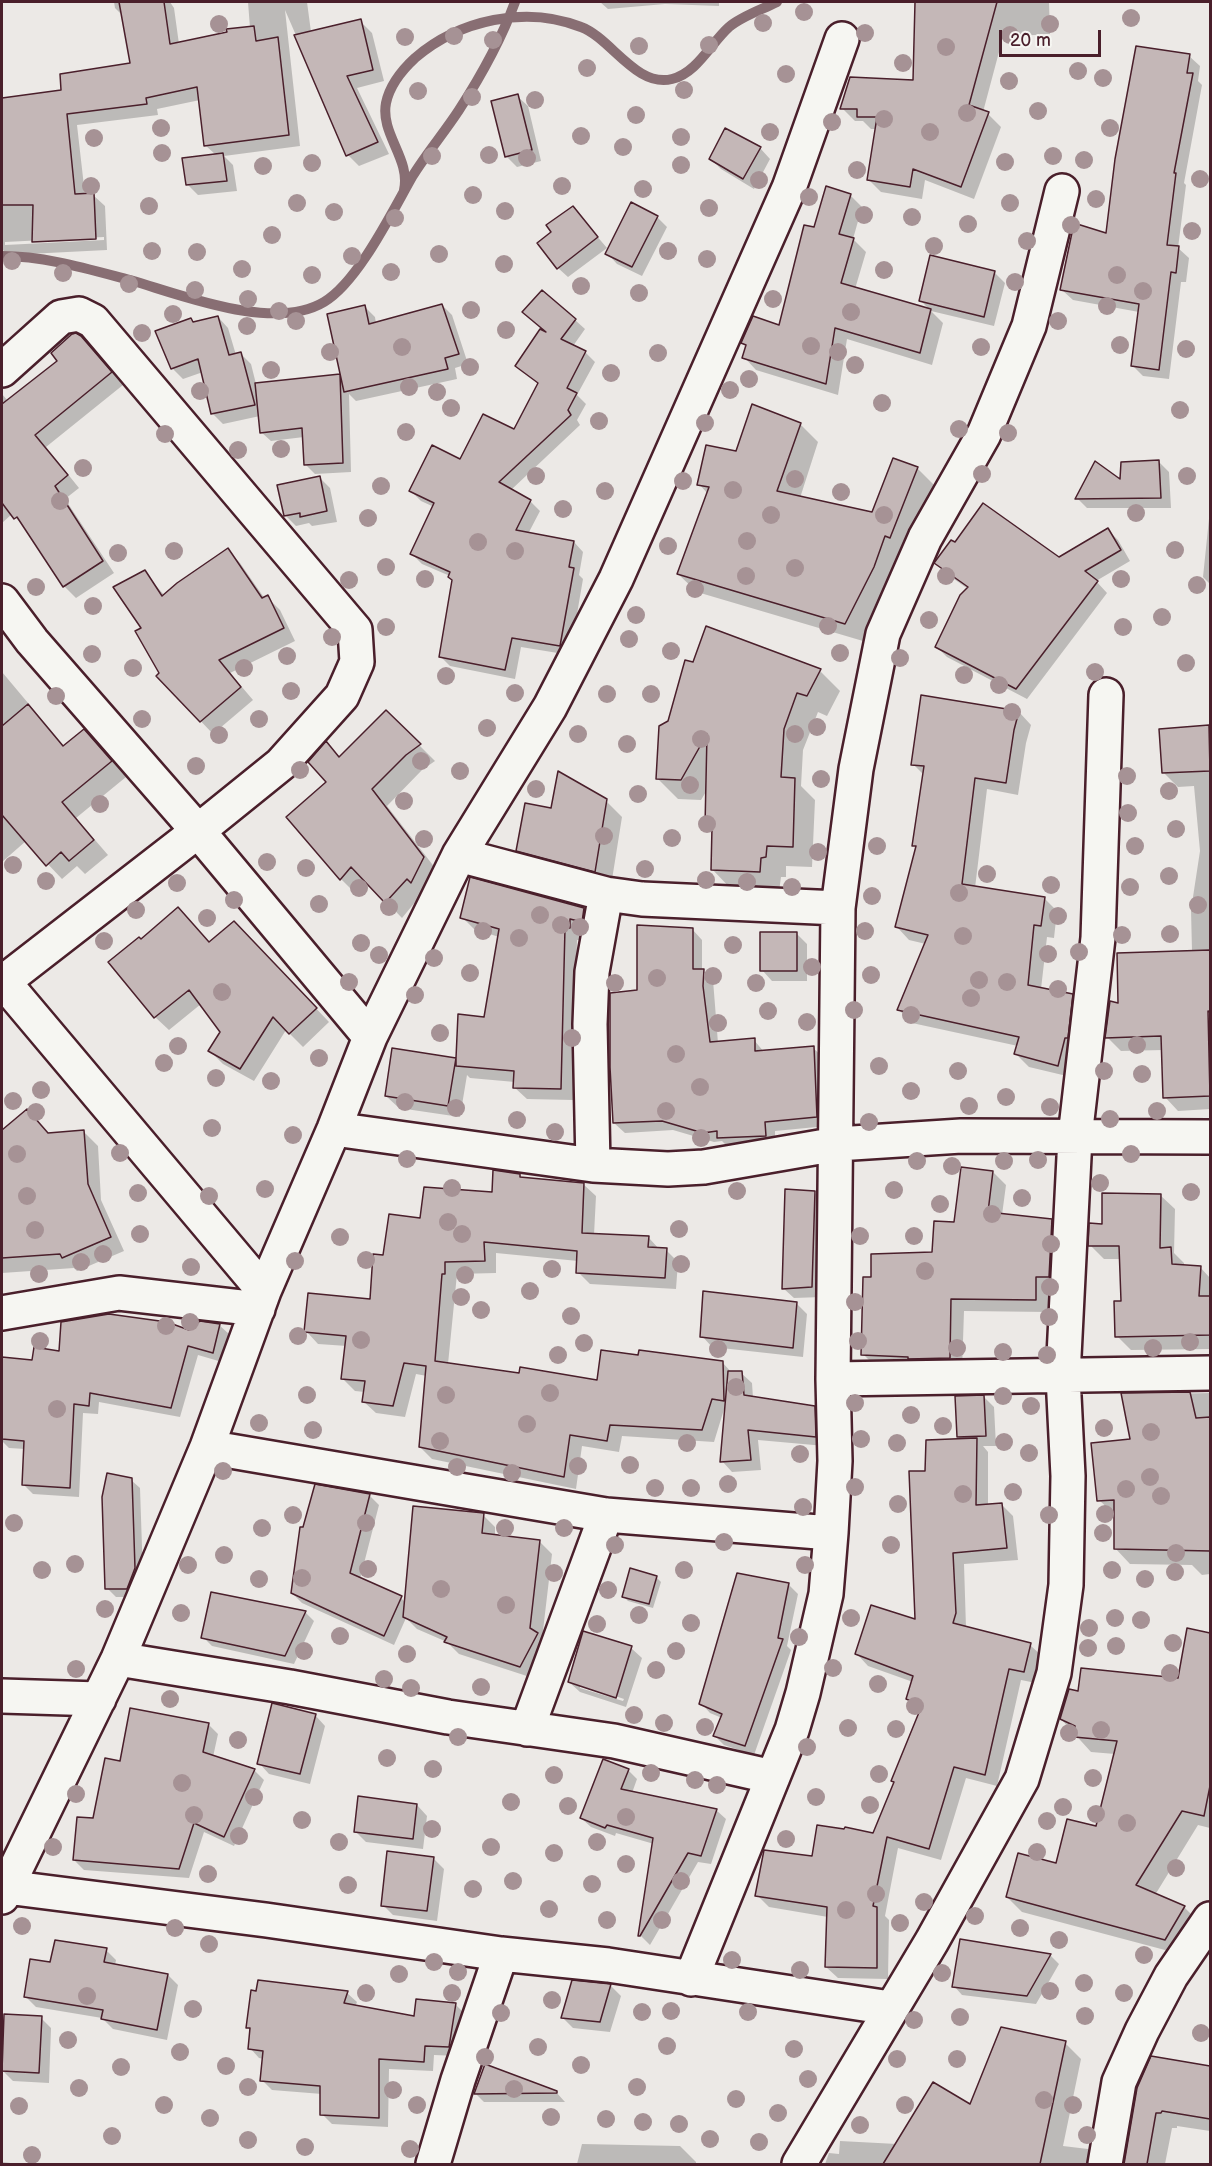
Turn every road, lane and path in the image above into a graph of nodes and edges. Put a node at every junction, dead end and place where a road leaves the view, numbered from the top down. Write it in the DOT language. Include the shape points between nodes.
graph roads {
  1 [pos="842,39"];
  2 [pos="1062,190"];
  3 [pos="2,370"];
  4 [pos="2,601"];
  5 [pos="1106,695"];
  6 [pos="198,831"];
  7 [pos="459,855"];
  8 [pos="606,894"];
  9 [pos="838,908"];
  10 [pos="2,982"];
  11 [pos="370,1036"];
  12 [pos="334,1129"];
  13 [pos="1076,1137"];
  14 [pos="1210,1137"];
  15 [pos="837,1144"];
  16 [pos="593,1165"];
  17 [pos="261,1300"];
  18 [pos="2,1313"];
  19 [pos="1210,1373"];
  20 [pos="1063,1376"];
  21 [pos="833,1380"];
  22 [pos="207,1447"];
  23 [pos="606,1515"];
  24 [pos="831,1533"];
  25 [pos="118,1659"];
  26 [pos="2,1696"];
  27 [pos="99,1699"];
  28 [pos="527,1729"];
  29 [pos="773,1777"];
  30 [pos="4,1892"];
  31 [pos="1210,1919"];
  32 [pos="501,1954"];
  33 [pos="691,1979"];
  34 [pos="890,2008"];
  35 [pos="433,2164"];
  36 [pos="799,2164"];
  37 [pos="1105,2164"];
  1 -- 7 [label="street" via="789,188 616,579 550,707"];
  2 -- 9 [label="street" via="1029,326 984,434 925,538 883,633 856,769"];
  3 -- 6 [label="street" via="61,317 79,314 93,321 354,630 357,662 342,696 281,764"];
  4 -- 6 [label="street" via="32,641"];
  5 -- 13 [label="street" via="1098,938"];
  6 -- 10 [label="street"];
  6 -- 11 [label="street"];
  7 -- 8 [label="street"];
  7 -- 11 [label="street"];
  8 -- 9 [label="street"];
  8 -- 16 [label="street" via="592,972"];
  9 -- 15 [label="street"];
  10 -- 17 [label="street"];
  11 -- 12 [label="street"];
  12 -- 16 [label="street"];
  12 -- 17 [label="street"];
  13 -- 14 [label="street"];
  13 -- 15 [label="street" via="961,1136"];
  13 -- 20 [label="street"];
  15 -- 16 [label="street" via="704,1167"];
  15 -- 21 [label="street"];
  17 -- 18 [label="street" via="119,1293"];
  17 -- 22 [label="street"];
  19 -- 20 [label="street"];
  20 -- 21 [label="street"];
  20 -- 34 [label="street" via="1068,1476 1066,1585 1054,1673 1022,1779"];
  21 -- 24 [label="street" via="835,1461"];
  22 -- 23 [label="street"];
  22 -- 25 [label="street"];
  23 -- 24 [label="street"];
  23 -- 28 [label="street"];
  24 -- 29 [label="street" via="826,1594 803,1693"];
  25 -- 27 [label="street"];
  25 -- 28 [label="street"];
  26 -- 27 [label="street"];
  27 -- 30 [label="street"];
  28 -- 29 [label="street" via="614,1742"];
  29 -- 33 [label="street"];
  30 -- 32 [label="street" via="266,1920"];
  31 -- 37 [label="street" via="1171,1976 1119,2082"];
  32 -- 33 [label="street" via="608,1965"];
  32 -- 35 [label="street"];
  33 -- 34 [label="street"];
  34 -- 36 [label="street"];
}
